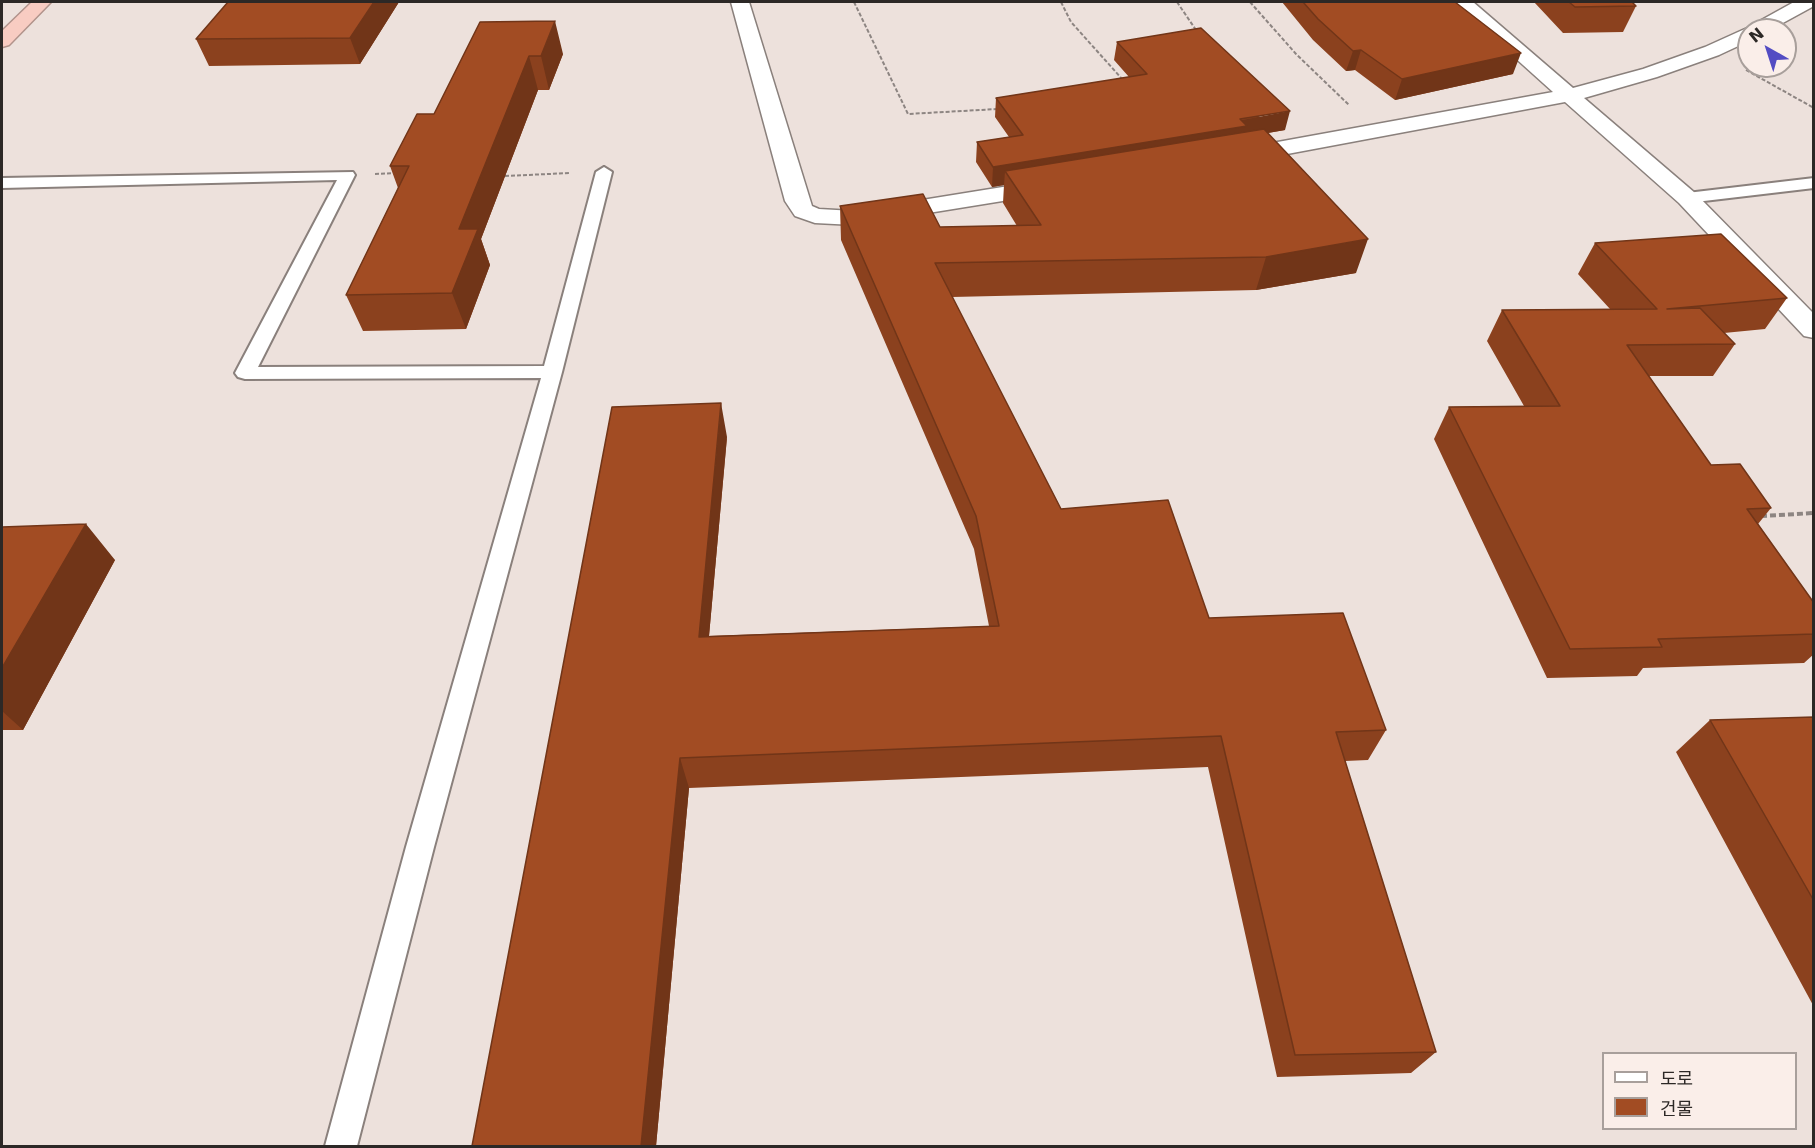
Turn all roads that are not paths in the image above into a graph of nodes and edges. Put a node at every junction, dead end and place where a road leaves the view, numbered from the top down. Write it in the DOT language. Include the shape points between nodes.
graph roads {
  1 [pos="42,2"];
  2 [pos="740,2"];
  3 [pos="1462,2"];
  4 [pos="1807,2"];
  5 [pos="1777,18"];
  6 [pos="1737,39"];
  7 [pos="2,42"];
  8 [pos="1570,95"];
  9 [pos="1218,160"];
  10 [pos="604,172"];
  11 [pos="2,183"];
  12 [pos="1814,183"];
  13 [pos="1067,184"];
  14 [pos="1687,198"];
  15 [pos="1814,330"];
  16 [pos="552,372"];
  17 [pos="341,1146"];
  1 -- 7 [label="highway"];
  2 -- 13 [label="street" via="803,211 815,216 854,218"];
  3 -- 8 [label="street"];
  4 -- 5 [label="street"];
  6 -- 8 [label="street" via="1650,73"];
  8 -- 9 [label="street"];
  8 -- 14 [label="street"];
  10 -- 16 [label="lane"];
  11 -- 16 [label="lane" via="347,174 245,373"];
  12 -- 14 [label="lane"];
  14 -- 15 [label="street"];
  16 -- 17 [label="lane"];
}
